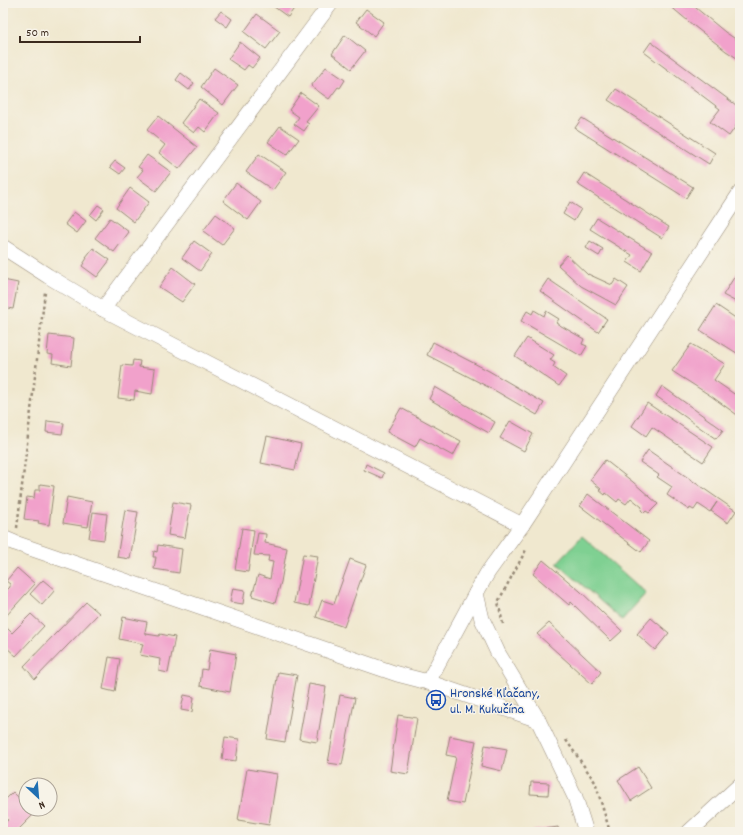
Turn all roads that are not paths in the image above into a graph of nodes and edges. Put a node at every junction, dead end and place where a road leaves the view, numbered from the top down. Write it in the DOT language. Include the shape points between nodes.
graph roads {
  1 [pos="331,3"];
  2 [pos="740,193"];
  3 [pos="3,247"];
  4 [pos="103,309"];
  5 [pos="522,525"];
  6 [pos="9,540"];
  7 [pos="476,593"];
  8 [pos="428,682"];
  9 [pos="538,720"];
  10 [pos="740,785"];
  11 [pos="586,832"];
  12 [pos="689,832"];
  1 -- 4 [label="street"];
  2 -- 5 [label="street"];
  3 -- 4 [label="street"];
  4 -- 5 [label="street"];
  5 -- 7 [label="street"];
  6 -- 8 [label="street" via="397,674"];
  7 -- 8 [label="street"];
  7 -- 9 [label="street" via="482,619 498,654"];
  8 -- 9 [label="street"];
  9 -- 11 [label="street" via="575,797"];
  10 -- 12 [label="street"];
}
